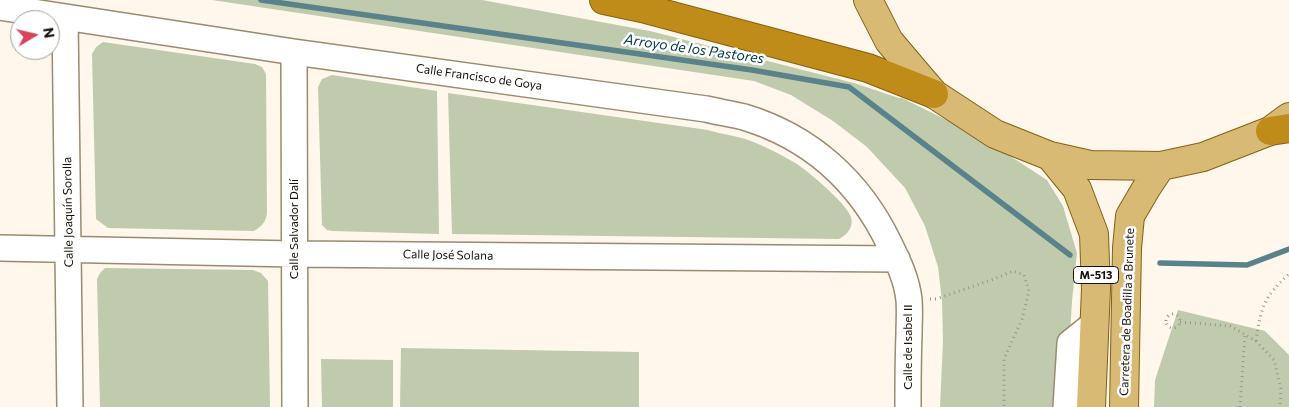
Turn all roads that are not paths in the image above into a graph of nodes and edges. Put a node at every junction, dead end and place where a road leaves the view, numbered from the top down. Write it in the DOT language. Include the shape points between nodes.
graph roads {
  1 [pos="604,0"];
  2 [pos="868,0"];
  3 [pos="0,7"];
  4 [pos="65,18"];
  5 [pos="294,52"];
  6 [pos="934,94"];
  7 [pos="1283,125"];
  8 [pos="1050,156"];
  9 [pos="1162,166"];
  10 [pos="0,248"];
  11 [pos="68,248"];
  12 [pos="294,254"];
  13 [pos="897,258"];
  14 [pos="1095,323"];
  15 [pos="1125,404"];
  16 [pos="70,407"];
  17 [pos="295,407"];
  18 [pos="908,407"];
  19 [pos="1066,407"];
  20 [pos="1091,407"];
  1 -- 6 [label="highway" via="859,66"];
  2 -- 6 [label="main road, M-513" via="889,41"];
  3 -- 4 [label="street, Calle Francisco de Goya"];
  4 -- 5 [label="street, Calle Francisco de Goya"];
  4 -- 11 [label="street, Calle Joaquín Sorolla"];
  5 -- 12 [label="street, Calle Salvador Dalí"];
  5 -- 13 [label="street, Calle Francisco de Goya" via="706,109 744,118 787,135 836,168 862,199"];
  6 -- 8 [label="main road, M-513" via="995,134"];
  7 -- 9 [label="main road, M-513" via="1203,157"];
  8 -- 9 [label="main road, M-513" via="1090,165"];
  8 -- 14 [label="main road, M-513" via="1077,189 1094,234"];
  9 -- 15 [label="main road, Carretera de Boadilla a Brunete / M-513" via="1130,216 1126,248"];
  10 -- 11 [label="street, Calle José Solana"];
  11 -- 12 [label="street, Calle José Solana"];
  11 -- 16 [label="street, Calle Joaquín Sorolla"];
  12 -- 13 [label="street, Calle José Solana"];
  12 -- 17 [label="street, Calle Salvador Dalí"];
  13 -- 18 [label="street, Calle de Isabel II" via="909,300"];
  14 -- 19 [label="street" via="1070,343"];
  14 -- 20 [label="main road, M-513"];
}
